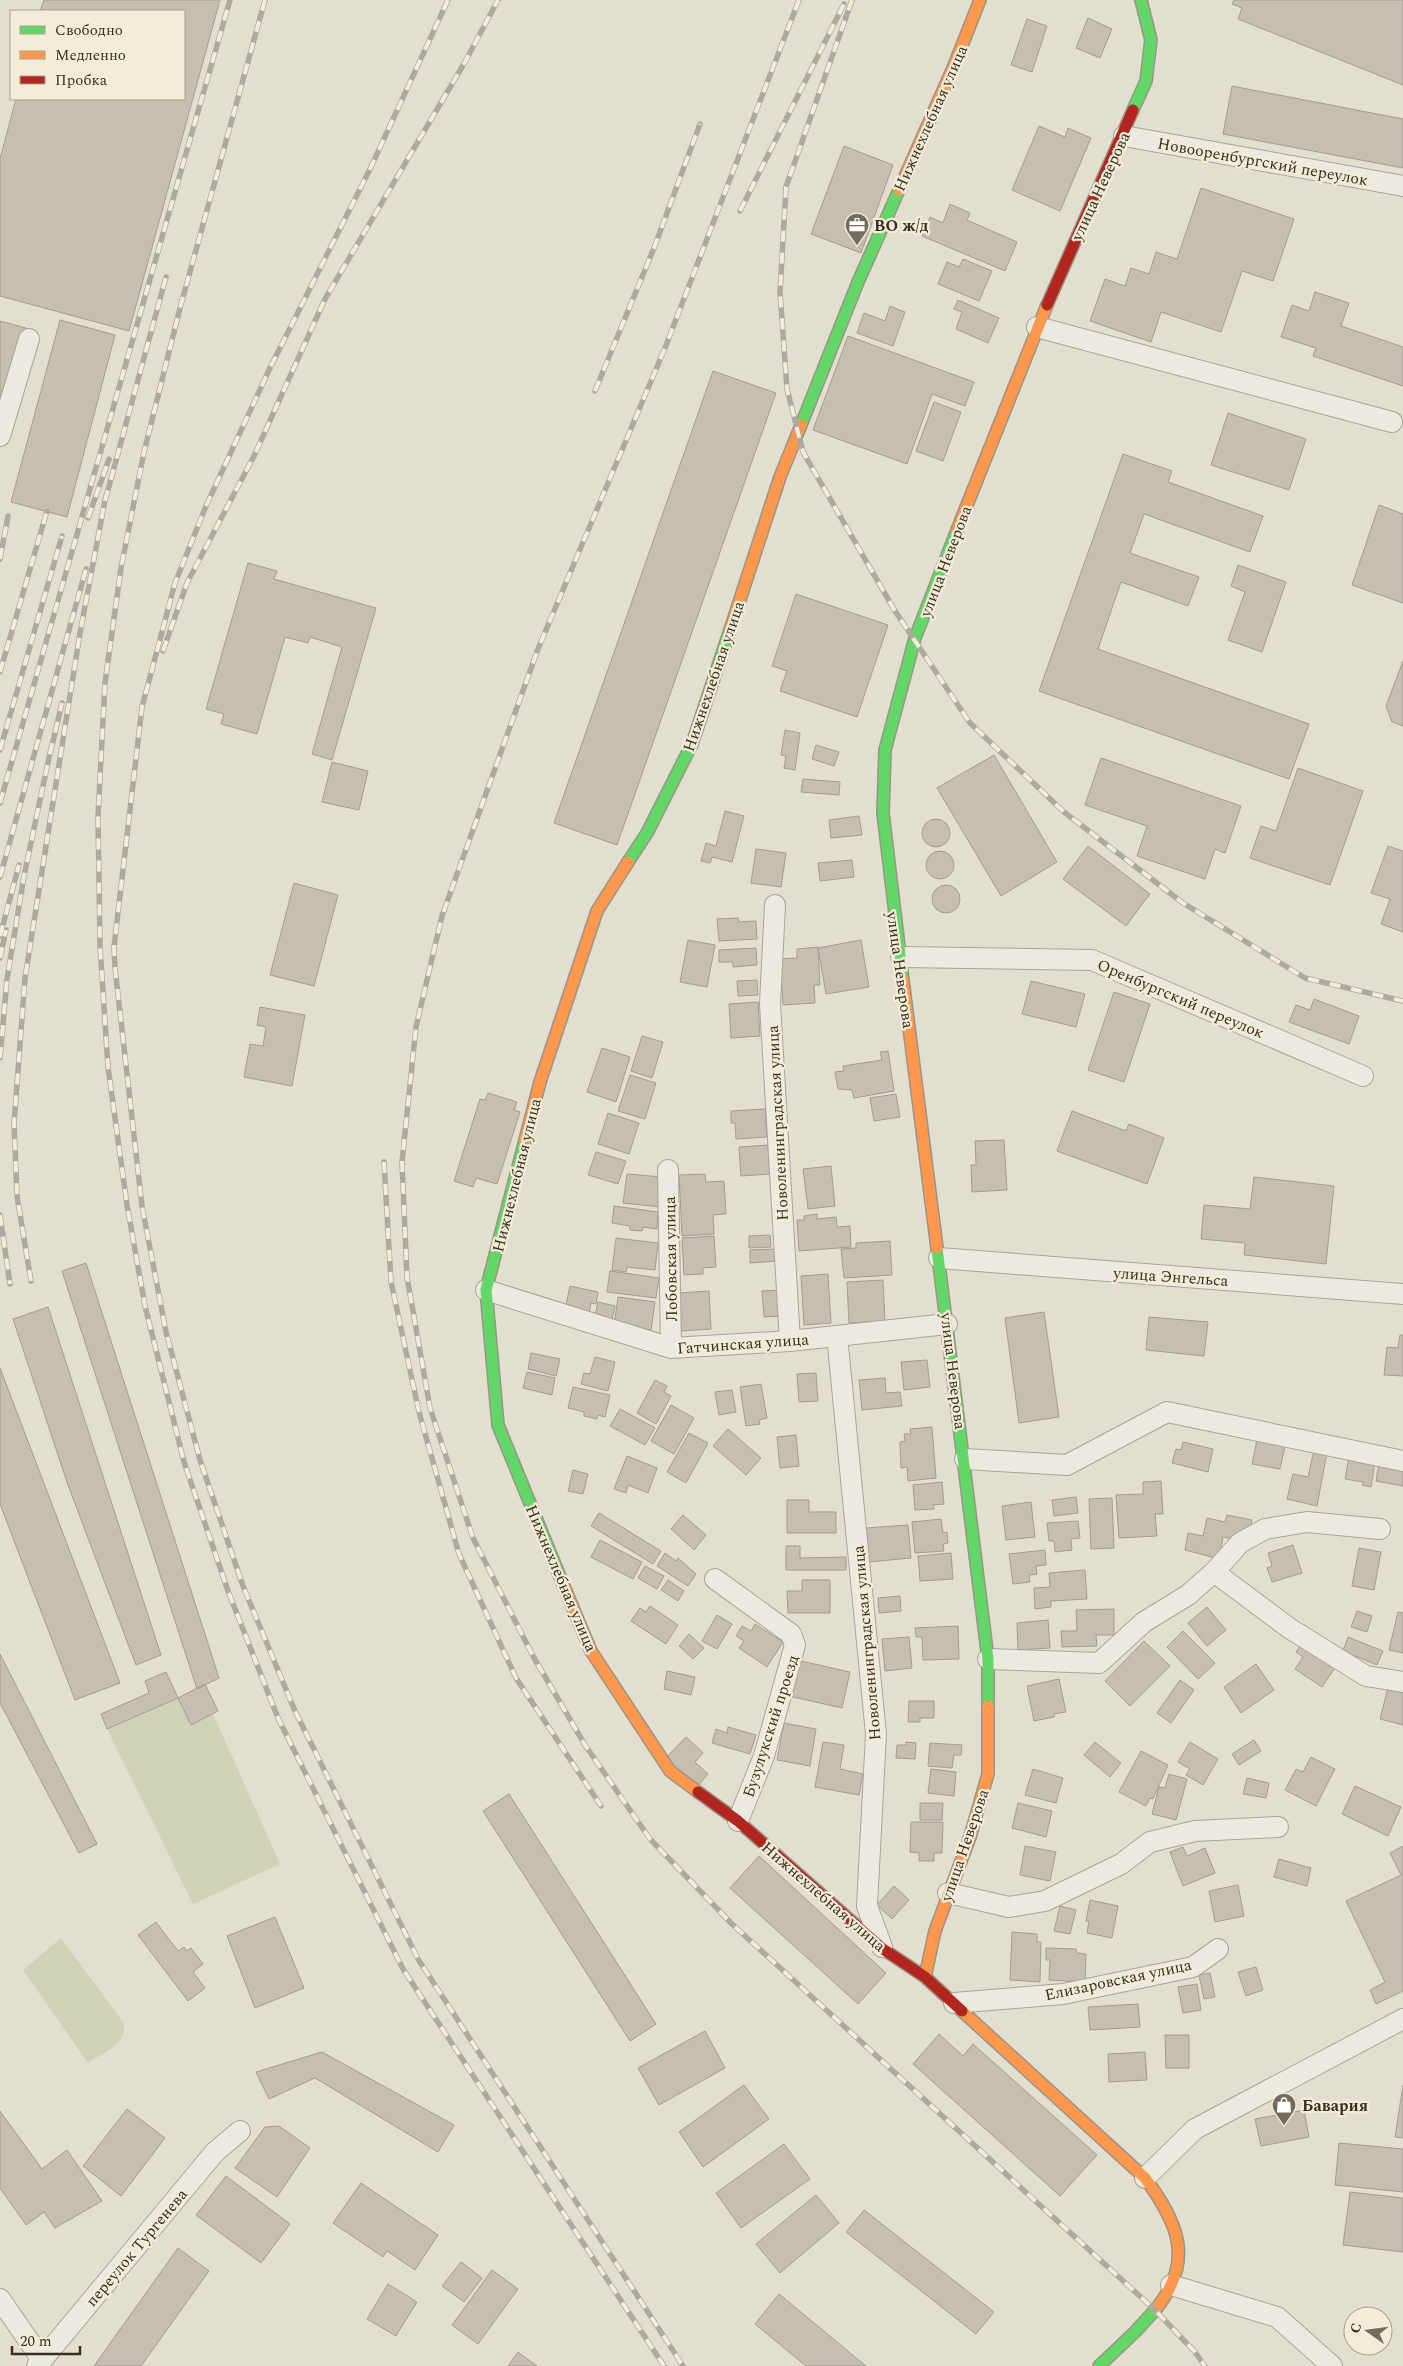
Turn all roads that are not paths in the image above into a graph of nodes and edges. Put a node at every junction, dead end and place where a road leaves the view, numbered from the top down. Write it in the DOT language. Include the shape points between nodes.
graph roads {
  1 [pos="980,0"];
  2 [pos="1141,0"];
  3 [pos="1124,136"];
  4 [pos="1403,186"];
  5 [pos="1037,327"];
  6 [pos="29,339"];
  7 [pos="1392,422"];
  8 [pos="0,436"];
  9 [pos="775,905"];
  10 [pos="901,957"];
  11 [pos="1363,1076"];
  12 [pos="668,1170"];
  13 [pos="939,1258"];
  14 [pos="486,1290"];
  15 [pos="1403,1294"];
  16 [pos="947,1324"];
  17 [pos="837,1336"];
  18 [pos="790,1341"];
  19 [pos="671,1348"];
  20 [pos="965,1459"];
  21 [pos="1403,1461"];
  22 [pos="1380,1529"];
  23 [pos="1214,1572"];
  24 [pos="715,1580"];
  25 [pos="988,1659"];
  26 [pos="1403,1682"];
  27 [pos="738,1821"];
  28 [pos="1278,1827"];
  29 [pos="948,1894"];
  30 [pos="883,1948"];
  31 [pos="1218,1948"];
  32 [pos="925,1977"];
  33 [pos="954,2003"];
  34 [pos="1403,2019"];
  35 [pos="240,2131"];
  36 [pos="1144,2178"];
  37 [pos="1171,2284"];
  38 [pos="0,2299"];
  39 [pos="39,2363"];
  40 [pos="1099,2366"];
  41 [pos="1332,2366"];
  1 -- 14 [label="street, Нижнехлебная улица" via="858,282 780,477 692,744 647,833 598,911 540,1082"];
  2 -- 3 [label="street, улица Неверова" via="1151,40 1146,81"];
  3 -- 4 [label="street, Новооренбургский переулок"];
  3 -- 5 [label="street, улица Неверова"];
  5 -- 7 [label="street"];
  5 -- 10 [label="street, улица Неверова" via="915,638 885,750 883,813"];
  6 -- 8 [label="street"];
  9 -- 18 [label="street, Новоленинградская улица" via="770,1004"];
  10 -- 11 [label="street, Оренбургский переулок" via="1092,960"];
  10 -- 13 [label="street, улица Неверова"];
  12 -- 19 [label="street, Лобовская улица"];
  13 -- 15 [label="street, улица Энгельса"];
  13 -- 16 [label="street, улица Неверова"];
  14 -- 19 [label="street, Гатчинская улица"];
  14 -- 27 [label="street, Нижнехлебная улица" via="498,1425 592,1651 670,1771"];
  16 -- 17 [label="street, Гатчинская улица"];
  16 -- 20 [label="street, улица Неверова"];
  17 -- 18 [label="street, Гатчинская улица"];
  17 -- 30 [label="street, Новоленинградская улица" via="876,1734 868,1906"];
  18 -- 19 [label="street, Гатчинская улица"];
  20 -- 21 [label="street" via="1067,1465 1167,1412"];
  20 -- 25 [label="street, улица Неверова"];
  22 -- 23 [label="street" via="1307,1522 1264,1529 1240,1543"];
  23 -- 25 [label="street" via="1188,1595 1144,1622 1099,1663"];
  23 -- 26 [label="street" via="1289,1628 1366,1676"];
  24 -- 27 [label="street, Бузулукский проезд" via="791,1634 795,1645 764,1756"];
  25 -- 29 [label="street, улица Неверова" via="988,1774 970,1838"];
  27 -- 30 [label="street, Нижнехлебная улица"];
  28 -- 29 [label="street" via="1194,1831 1150,1842 1121,1864 1044,1902 1009,1907"];
  29 -- 32 [label="street, улица Неверова" via="935,1931"];
  30 -- 32 [label="street, Нижнехлебная улица"];
  31 -- 33 [label="street, Елизаровская улица" via="1193,1966 1063,1994"];
  32 -- 33 [label="street, Нижнехлебная улица"];
  33 -- 36 [label="street, Нижнехлебная улица"];
  34 -- 36 [label="street" via="1195,2130"];
  35 -- 39 [label="street, переулок Тургенева" via="215,2152"];
  36 -- 37 [label="street, Нижнехлебная улица" via="1166,2208 1175,2233 1179,2261"];
  37 -- 40 [label="street, Нижнехлебная улица" via="1136,2332"];
  37 -- 41 [label="street" via="1277,2317"];
  38 -- 39 [label="street"];
}
